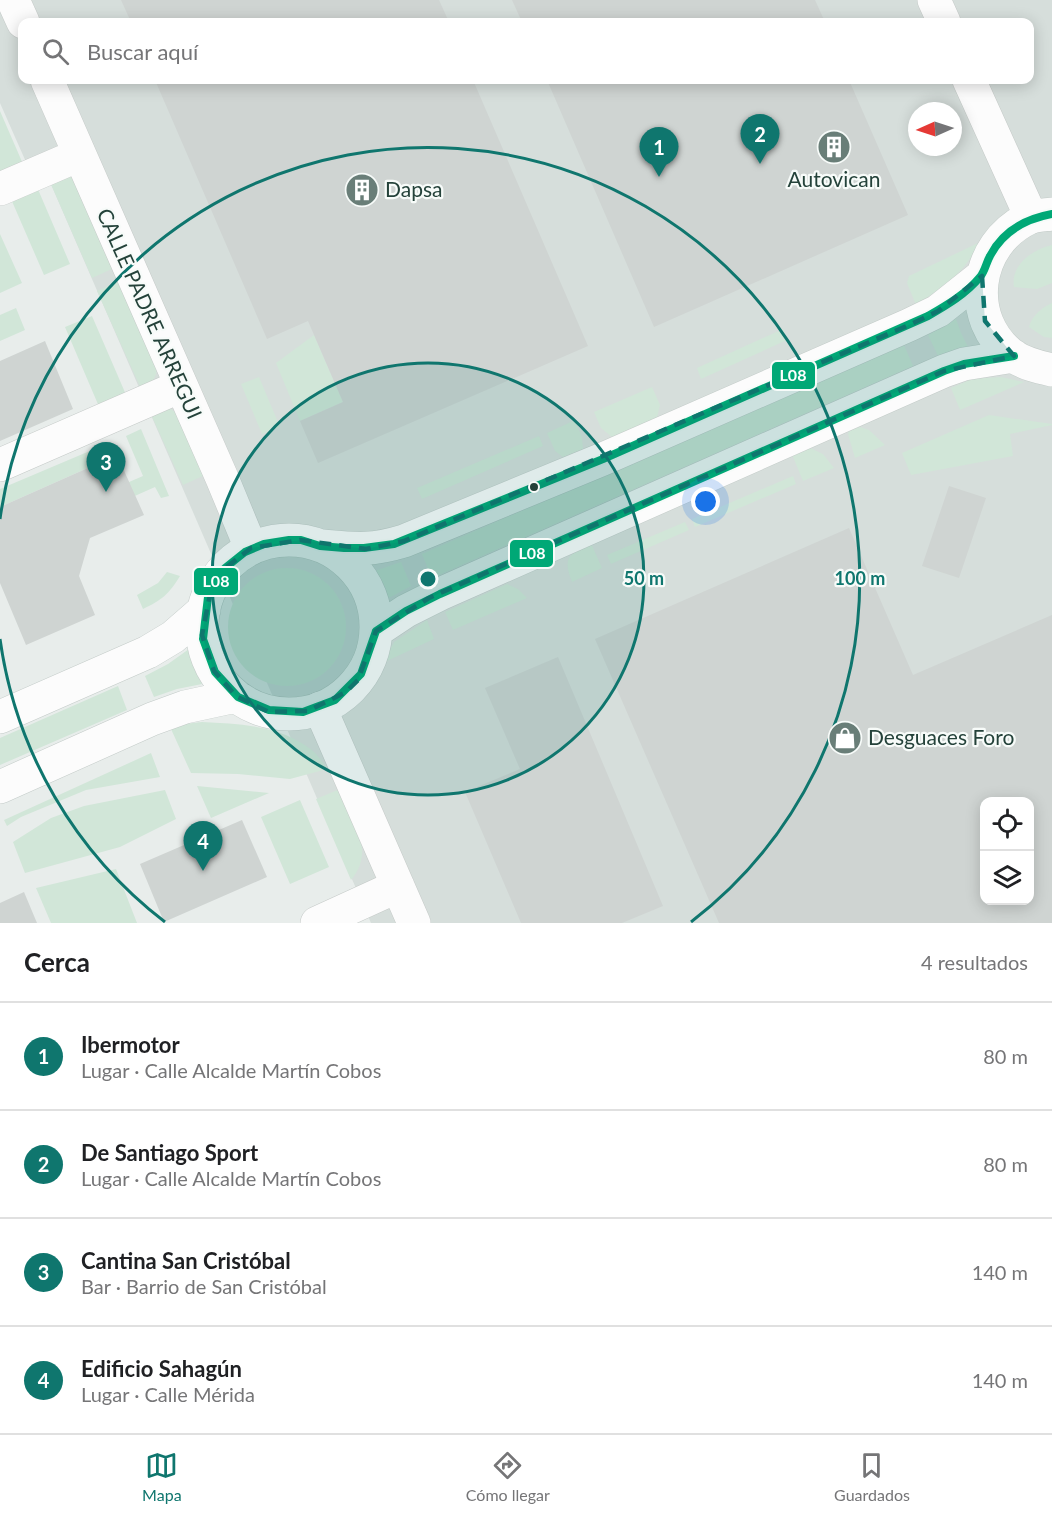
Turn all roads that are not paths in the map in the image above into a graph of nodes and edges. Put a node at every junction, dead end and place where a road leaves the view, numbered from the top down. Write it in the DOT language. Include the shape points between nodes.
graph roads {
  1 [pos="13,0"];
  2 [pos="934,0"];
  3 [pos="21,18"];
  4 [pos="942,18"];
  5 [pos="49,84"];
  6 [pos="971,84"];
  7 [pos="79,155"];
  8 [pos="0,189"];
  9 [pos="1042,215"];
  10 [pos="982,276"];
  11 [pos="1014,356"];
  12 [pos="1052,370"];
  13 [pos="181,386"];
  14 [pos="0,465"];
  15 [pos="323,546"];
  16 [pos="251,548"];
  17 [pos="204,610"];
  18 [pos="376,631"];
  19 [pos="236,696"];
  20 [pos="320,708"];
  21 [pos="0,717"];
  22 [pos="0,787"];
  23 [pos="398,886"];
  24 [pos="317,923"];
  25 [pos="414,923"];
  1 -- 3 [label="main road"];
  2 -- 4 [label="main road"];
  5 -- 7 [label="main road, CALLE PADRE ARREGUI"];
  6 -- 9 [label="main road"];
  7 -- 8 [label="main road"];
  7 -- 13 [label="main road, CALLE PADRE ARREGUI"];
  9 -- 10 [label="main road" via="1017,225 1001,239"];
  10 -- 11 [label="main road" via="980,299 986,321 997,341"];
  10 -- 15 [label="main road" via="938,311 909,325 404,541 366,549"];
  11 -- 12 [label="main road" via="1032,366"];
  11 -- 18 [label="main road" via="944,371 440,594"];
  13 -- 14 [label="main road"];
  13 -- 16 [label="main road, CALLE PADRE ARREGUI"];
  15 -- 16 [label="main road" via="291,540"];
  15 -- 18 [label="main road" via="352,567 364,582"];
  16 -- 17 [label="main road" via="224,569"];
  17 -- 19 [label="main road" via="202,635 206,653 214,671"];
  17 -- 21 [label="main road" via="148,652"];
  18 -- 20 [label="main road" via="373,649 358,680"];
  19 -- 20 [label="main road" via="269,712 289,714"];
  19 -- 22 [label="main road" via="159,716"];
  20 -- 23 [label="main road"];
  23 -- 24 [label="main road"];
  23 -- 25 [label="main road"];
}
